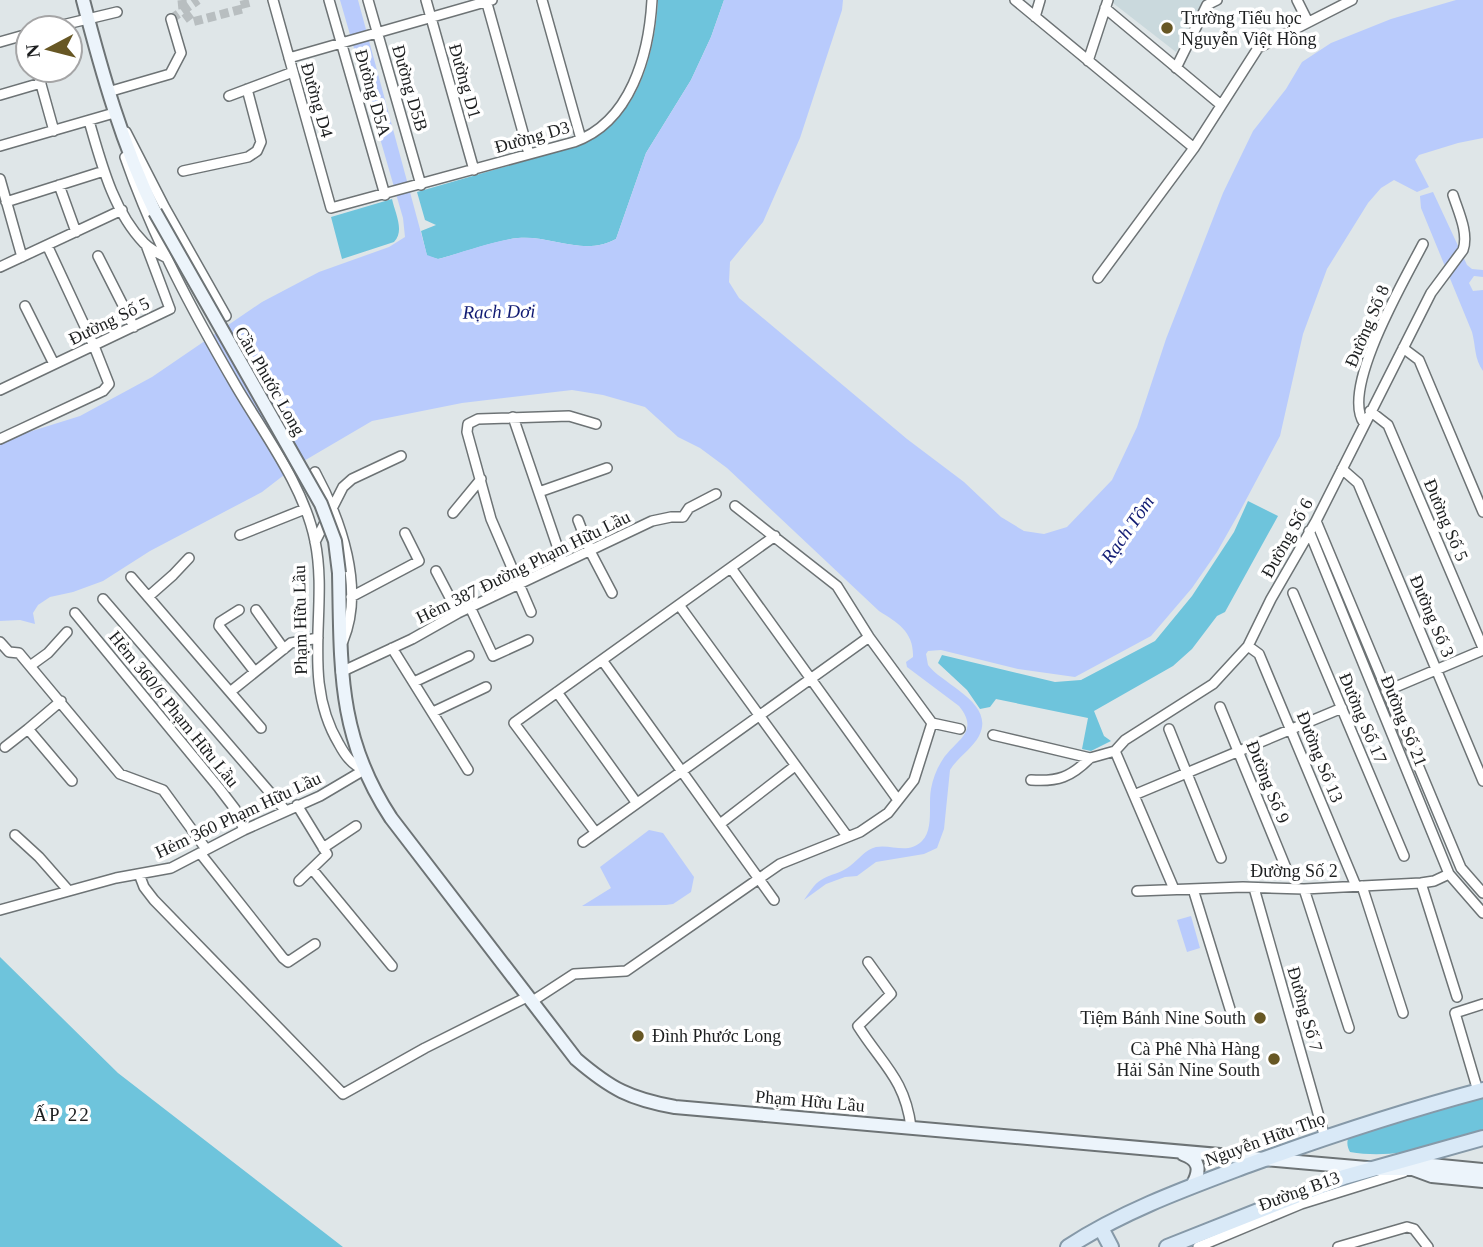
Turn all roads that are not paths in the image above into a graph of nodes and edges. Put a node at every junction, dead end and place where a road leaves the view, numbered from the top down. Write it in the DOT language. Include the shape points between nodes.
graph roads {
  1 [pos="83,0"];
  2 [pos="273,0"];
  3 [pos="330,0"];
  4 [pos="368,0"];
  5 [pos="426,0"];
  6 [pos="488,0"];
  7 [pos="542,0"];
  8 [pos="652,0"];
  9 [pos="1015,0"];
  10 [pos="1040,0"];
  11 [pos="1217,0"];
  12 [pos="1297,0"];
  13 [pos="1352,0"];
  14 [pos="1106,4"];
  15 [pos="117,12"];
  16 [pos="431,17"];
  17 [pos="1035,17"];
  18 [pos="88,18"];
  19 [pos="84,19"];
  20 [pos="172,19"];
  21 [pos="1308,22"];
  22 [pos="375,33"];
  23 [pos="346,41"];
  24 [pos="289,58"];
  25 [pos="1088,61"];
  26 [pos="1176,68"];
  27 [pos="293,72"];
  28 [pos="38,84"];
  29 [pos="41,84"];
  30 [pos="247,89"];
  31 [pos="107,92"];
  32 [pos="0,95"];
  33 [pos="229,96"];
  34 [pos="1221,105"];
  35 [pos="114,113"];
  36 [pos="89,121"];
  37 [pos="54,131"];
  38 [pos="581,139"];
  39 [pos="0,146"];
  40 [pos="1194,148"];
  41 [pos="529,154"];
  42 [pos="474,170"];
  43 [pos="104,171"];
  44 [pos="183,171"];
  45 [pos="0,179"];
  46 [pos="59,185"];
  47 [pos="417,186"];
  48 [pos="389,194"];
  49 [pos="1453,195"];
  50 [pos="6,202"];
  51 [pos="122,210"];
  52 [pos="76,232"];
  53 [pos="1423,244"];
  54 [pos="146,245"];
  55 [pos="47,246"];
  56 [pos="98,256"];
  57 [pos="22,257"];
  58 [pos="168,259"];
  59 [pos="0,267"];
  60 [pos="1098,278"];
  61 [pos="208,285"];
  62 [pos="187,300"];
  63 [pos="25,306"];
  64 [pos="226,316"];
  65 [pos="134,327"];
  66 [pos="94,346"];
  67 [pos="1402,348"];
  68 [pos="54,364"];
  69 [pos="1,385"];
  70 [pos="1370,411"];
  71 [pos="513,417"];
  72 [pos="1364,423"];
  73 [pos="596,424"];
  74 [pos="0,439"];
  75 [pos="401,457"];
  76 [pos="607,468"];
  77 [pos="1342,469"];
  78 [pos="315,472"];
  79 [pos="481,479"];
  80 [pos="539,492"];
  81 [pos="716,494"];
  82 [pos="304,504"];
  83 [pos="735,506"];
  84 [pos="333,507"];
  85 [pos="1483,512"];
  86 [pos="453,513"];
  87 [pos="579,520"];
  88 [pos="1315,521"];
  89 [pos="1309,531"];
  90 [pos="405,533"];
  91 [pos="240,535"];
  92 [pos="775,536"];
  93 [pos="315,542"];
  94 [pos="590,551"];
  95 [pos="189,558"];
  96 [pos="563,563"];
  97 [pos="731,568"];
  98 [pos="436,571"];
  99 [pos="339,573"];
  100 [pos="131,578"];
  101 [pos="518,585"];
  102 [pos="612,593"];
  103 [pos="1293,593"];
  104 [pos="148,597"];
  105 [pos="351,597"];
  106 [pos="103,599"];
  107 [pos="679,605"];
  108 [pos="470,607"];
  109 [pos="239,610"];
  110 [pos="256,610"];
  111 [pos="75,612"];
  112 [pos="531,612"];
  113 [pos="458,613"];
  114 [pos="67,632"];
  115 [pos="869,637"];
  116 [pos="318,638"];
  117 [pos="527,640"];
  118 [pos="0,642"];
  119 [pos="341,645"];
  120 [pos="1248,646"];
  121 [pos="392,648"];
  122 [pos="284,649"];
  123 [pos="1483,649"];
  124 [pos="469,656"];
  125 [pos="602,660"];
  126 [pos="30,666"];
  127 [pos="1437,669"];
  128 [pos="255,672"];
  129 [pos="341,672"];
  130 [pos="811,679"];
  131 [pos="414,682"];
  132 [pos="486,687"];
  133 [pos="1386,691"];
  134 [pos="230,692"];
  135 [pos="557,692"];
  136 [pos="61,701"];
  137 [pos="1220,707"];
  138 [pos="1342,708"];
  139 [pos="433,712"];
  140 [pos="759,716"];
  141 [pos="932,723"];
  142 [pos="261,728"];
  143 [pos="28,729"];
  144 [pos="960,729"];
  145 [pos="1169,729"];
  146 [pos="1292,730"];
  147 [pos="993,736"];
  148 [pos="5,747"];
  149 [pos="1115,751"];
  150 [pos="1239,752"];
  151 [pos="1090,758"];
  152 [pos="796,766"];
  153 [pos="364,770"];
  154 [pos="468,771"];
  155 [pos="682,771"];
  156 [pos="1187,773"];
  157 [pos="1031,780"];
  158 [pos="72,781"];
  159 [pos="1483,781"];
  160 [pos="1134,796"];
  161 [pos="898,800"];
  162 [pos="636,802"];
  163 [pos="297,805"];
  164 [pos="285,810"];
  165 [pos="720,824"];
  166 [pos="356,826"];
  167 [pos="244,830"];
  168 [pos="596,833"];
  169 [pos="15,835"];
  170 [pos="847,836"];
  171 [pos="583,842"];
  172 [pos="323,848"];
  173 [pos="203,851"];
  174 [pos="1404,856"];
  175 [pos="1222,858"];
  176 [pos="1286,868"];
  177 [pos="312,869"];
  178 [pos="139,874"];
  179 [pos="1449,874"];
  180 [pos="759,877"];
  181 [pos="299,881"];
  182 [pos="1478,881"];
  183 [pos="1421,883"];
  184 [pos="1359,886"];
  185 [pos="1254,888"];
  186 [pos="1174,889"];
  187 [pos="1193,889"];
  188 [pos="68,890"];
  189 [pos="1304,890"];
  190 [pos="1137,891"];
  191 [pos="1483,893"];
  192 [pos="774,900"];
  193 [pos="0,911"];
  194 [pos="1483,913"];
  195 [pos="315,944"];
  196 [pos="868,962"];
  197 [pos="392,966"];
  198 [pos="1457,997"];
  199 [pos="529,999"];
  200 [pos="1483,1004"];
  201 [pos="1230,1009"];
  202 [pos="1403,1013"];
  203 [pos="1349,1028"];
  204 [pos="1480,1090"];
  205 [pos="911,1127"];
  206 [pos="1325,1138"];
  207 [pos="1483,1139"];
  208 [pos="1176,1151"];
  209 [pos="1264,1159"];
  210 [pos="1378,1169"];
  211 [pos="1413,1169"];
  212 [pos="1483,1170"];
  213 [pos="1483,1181"];
  214 [pos="1192,1186"];
  215 [pos="1101,1228"];
  216 [pos="1424,1245"];
  217 [pos="1068,1247"];
  218 [pos="1111,1247"];
  219 [pos="1167,1247"];
  220 [pos="1198,1247"];
  221 [pos="1338,1247"];
  1 -- 18 [label="main road"];
  2 -- 24 [label="street, Đường D4"];
  3 -- 23 [label="street, Đường D5A"];
  4 -- 22 [label="street, Đường D5B"];
  5 -- 16 [label="street, Đường D1"];
  6 -- 16 [label="street"];
  6 -- 41 [label="street"];
  7 -- 38 [label="street"];
  8 -- 38 [label="street, Đường D3" via="648,42 633,83 618,109"];
  9 -- 17 [label="street"];
  10 -- 17 [label="street"];
  11 -- 26 [label="street" via="1207,5"];
  12 -- 21 [label="street"];
  13 -- 21 [label="street"];
  14 -- 25 [label="street"];
  14 -- 26 [label="street"];
  15 -- 18 [label="street"];
  16 -- 22 [label="street"];
  16 -- 42 [label="street, Đường D1"];
  17 -- 25 [label="street"];
  18 -- 19 [label="street"];
  18 -- 31 [label="main road"];
  20 -- 31 [label="street" via="181,53 170,74"];
  21 -- 34 [label="street" via="1258,48"];
  22 -- 23 [label="street"];
  22 -- 47 [label="street, Đường D5B"];
  23 -- 24 [label="street"];
  23 -- 48 [label="street, Đường D5A"];
  24 -- 27 [label="street, Đường D4"];
  25 -- 40 [label="street"];
  26 -- 34 [label="street"];
  27 -- 30 [label="street"];
  27 -- 48 [label="street, Đường D4" via="331,208"];
  28 -- 32 [label="street"];
  29 -- 37 [label="street"];
  30 -- 33 [label="street"];
  30 -- 44 [label="street" via="261,142 257,151"];
  31 -- 35 [label="main road"];
  34 -- 40 [label="street"];
  35 -- 36 [label="street"];
  35 -- 58 [label="street" via="133,180"];
  35 -- 61 [label="street"];
  35 -- 99 [label="main road, Cầu Phước Long, bridge" via="155,212 321,504 335,541"];
  36 -- 37 [label="street"];
  36 -- 43 [label="street"];
  37 -- 39 [label="street"];
  38 -- 41 [label="street, Đường D3"];
  40 -- 60 [label="street"];
  41 -- 42 [label="street, Đường D3"];
  42 -- 47 [label="street, Đường D3"];
  43 -- 46 [label="street"];
  43 -- 51 [label="street"];
  45 -- 50 [label="street"];
  46 -- 50 [label="street"];
  46 -- 52 [label="street"];
  47 -- 48 [label="street, Đường D3"];
  49 -- 67 [label="street, Đường Số 6" via="1466,242 1431,293"];
  50 -- 57 [label="street"];
  51 -- 52 [label="street"];
  51 -- 54 [label="street"];
  52 -- 55 [label="street"];
  53 -- 72 [label="street, Đường Số 8" via="1367,363 1357,397"];
  54 -- 58 [label="street"];
  54 -- 65 [label="street, Đường Số 5" via="170,309"];
  55 -- 57 [label="street"];
  55 -- 66 [label="street"];
  56 -- 65 [label="street"];
  57 -- 59 [label="street"];
  58 -- 62 [label="street"];
  61 -- 62 [label="street"];
  61 -- 64 [label="street"];
  62 -- 82 [label="street, Cầu Phước Long"];
  63 -- 68 [label="street"];
  65 -- 66 [label="street, Đường Số 5"];
  66 -- 68 [label="street, Đường Số 5"];
  66 -- 74 [label="street" via="109,384 106,389"];
  67 -- 70 [label="street, Đường Số 6"];
  67 -- 85 [label="street" via="1419,360"];
  68 -- 69 [label="street, Đường Số 5"];
  70 -- 72 [label="street, Đường Số 6"];
  70 -- 123 [label="street, Đường Số 5" via="1388,425"];
  71 -- 73 [label="street" via="569,416"];
  71 -- 79 [label="street" via="468,424"];
  71 -- 80 [label="street"];
  72 -- 77 [label="street, Đường Số 6"];
  75 -- 84 [label="street" via="352,479"];
  76 -- 80 [label="street"];
  77 -- 88 [label="street, Đường Số 6"];
  77 -- 127 [label="street, Đường Số 3" via="1358,483"];
  78 -- 84 [label="street, Phạm Hữu Lầu"];
  79 -- 86 [label="street"];
  79 -- 101 [label="street" via="491,519"];
  80 -- 96 [label="street"];
  81 -- 94 [label="street, Hẻm 387 Đường Phạm Hữu Lầu" via="689,508 683,517 652,521"];
  82 -- 91 [label="street"];
  82 -- 93 [label="street, Phạm Hữu Lầu"];
  83 -- 92 [label="street"];
  84 -- 93 [label="street"];
  84 -- 105 [label="street, Phạm Hữu Lầu" via="345,544"];
  87 -- 94 [label="street"];
  88 -- 89 [label="street, Đường Số 6"];
  88 -- 133 [label="street, Đường Số 21"];
  89 -- 120 [label="street, Đường Số 6"];
  89 -- 179 [label="street, Đường Số 21"];
  90 -- 105 [label="street" via="419,561"];
  92 -- 97 [label="street"];
  92 -- 115 [label="street" via="837,586"];
  93 -- 116 [label="street, Phạm Hữu Lầu"];
  94 -- 96 [label="street, Hẻm 387 Đường Phạm Hữu Lầu"];
  94 -- 102 [label="street"];
  95 -- 104 [label="street"];
  96 -- 101 [label="street, Hẻm 387 Đường Phạm Hữu Lầu"];
  97 -- 107 [label="street"];
  97 -- 130 [label="street"];
  98 -- 113 [label="street"];
  99 -- 119 [label="main road, Phạm Hữu Lầu"];
  100 -- 104 [label="street"];
  101 -- 108 [label="street, Hẻm 387 Đường Phạm Hữu Lầu"];
  101 -- 112 [label="street"];
  103 -- 138 [label="street, Đường Số 17"];
  104 -- 134 [label="street"];
  105 -- 119 [label="street, Phạm Hữu Lầu"];
  106 -- 164 [label="street"];
  107 -- 125 [label="street"];
  107 -- 140 [label="street"];
  108 -- 113 [label="street, Hẻm 387 Đường Phạm Hữu Lầu"];
  108 -- 117 [label="street" via="493,656"];
  109 -- 128 [label="street" via="219,626"];
  110 -- 122 [label="street"];
  111 -- 167 [label="street, Hẻm 360/6 Phạm Hữu Lầu" via="219,788"];
  113 -- 121 [label="street, Hẻm 387 Đường Phạm Hữu Lầu"];
  114 -- 126 [label="street"];
  115 -- 130 [label="street"];
  115 -- 141 [label="street"];
  116 -- 122 [label="street"];
  116 -- 153 [label="street, Phạm Hữu Lầu" via="320,698 330,729 350,761"];
  118 -- 126 [label="street"];
  119 -- 129 [label="main road, Phạm Hữu Lầu"];
  120 -- 146 [label="street, Đường Số 13" via="1259,654"];
  120 -- 149 [label="street, Đường Số 6" via="1213,684"];
  121 -- 129 [label="street, Hẻm 387 Đường Phạm Hữu Lầu"];
  121 -- 131 [label="street"];
  122 -- 128 [label="street"];
  123 -- 127 [label="street"];
  124 -- 131 [label="street"];
  125 -- 135 [label="street"];
  125 -- 155 [label="street"];
  126 -- 136 [label="street"];
  127 -- 133 [label="street"];
  127 -- 159 [label="street, Đường Số 3"];
  128 -- 134 [label="street"];
  129 -- 153 [label="main road, Phạm Hữu Lầu" via="348,722"];
  130 -- 140 [label="street"];
  130 -- 161 [label="street"];
  131 -- 139 [label="street"];
  132 -- 139 [label="street"];
  133 -- 182 [label="street, Đường Số 21" via="1461,868"];
  134 -- 142 [label="street"];
  135 -- 162 [label="street"];
  135 -- 168 [label="street" via="514,723"];
  136 -- 143 [label="street"];
  136 -- 173 [label="street" via="120,774 163,790"];
  137 -- 150 [label="street, Đường Số 9"];
  138 -- 146 [label="street"];
  138 -- 174 [label="street, Đường Số 17"];
  139 -- 154 [label="street"];
  140 -- 152 [label="street"];
  140 -- 155 [label="street"];
  141 -- 144 [label="street"];
  141 -- 161 [label="street" via="914,780"];
  143 -- 148 [label="street"];
  143 -- 158 [label="street"];
  145 -- 156 [label="street"];
  146 -- 150 [label="street"];
  146 -- 184 [label="street, Đường Số 13"];
  147 -- 151 [label="street"];
  149 -- 151 [label="street"];
  149 -- 160 [label="street"];
  150 -- 156 [label="street"];
  150 -- 176 [label="street, Đường Số 9"];
  151 -- 157 [label="street" via="1063,778"];
  152 -- 165 [label="street"];
  152 -- 170 [label="street"];
  153 -- 163 [label="street, Hẻm 360 Phạm Hữu Lầu"];
  153 -- 199 [label="main road, Phạm Hữu Lầu" via="391,818"];
  155 -- 162 [label="street"];
  155 -- 165 [label="street"];
  156 -- 160 [label="street"];
  156 -- 175 [label="street"];
  160 -- 186 [label="street"];
  161 -- 170 [label="street" via="888,814"];
  162 -- 168 [label="street"];
  163 -- 164 [label="street, Hẻm 360 Phạm Hữu Lầu"];
  163 -- 172 [label="street"];
  164 -- 167 [label="street, Hẻm 360 Phạm Hữu Lầu"];
  165 -- 180 [label="street"];
  166 -- 172 [label="street"];
  167 -- 173 [label="street, Hẻm 360 Phạm Hữu Lầu"];
  168 -- 171 [label="street"];
  169 -- 188 [label="street"];
  170 -- 180 [label="street"];
  172 -- 177 [label="street" via="327,854"];
  173 -- 178 [label="street, Hẻm 360 Phạm Hữu Lầu" via="170,868"];
  173 -- 195 [label="street" via="283,958 293,960"];
  177 -- 181 [label="street"];
  177 -- 197 [label="street"];
  178 -- 188 [label="street, Hẻm 360 Phạm Hữu Lầu"];
  178 -- 199 [label="street" via="154,900 343,1094 425,1048"];
  179 -- 183 [label="street, Đường Số 2"];
  179 -- 194 [label="street, Đường Số 21"];
  180 -- 192 [label="street"];
  180 -- 199 [label="street" via="626,971 574,974"];
  182 -- 191 [label="street, Đường Số 21"];
  183 -- 184 [label="street, Đường Số 2"];
  183 -- 198 [label="street"];
  184 -- 189 [label="street, Đường Số 2"];
  184 -- 202 [label="street, Đường Số 13"];
  185 -- 187 [label="street, Đường Số 2"];
  185 -- 189 [label="street, Đường Số 2"];
  185 -- 206 [label="street, Đường Số 7"];
  186 -- 187 [label="street, Đường Số 2"];
  186 -- 190 [label="street, Đường Số 2"];
  187 -- 201 [label="street"];
  188 -- 193 [label="street, Hẻm 360 Phạm Hữu Lầu"];
  189 -- 203 [label="street"];
  196 -- 205 [label="street" via="891,994 858,1026 896,1077"];
  199 -- 205 [label="main road, Phạm Hữu Lầu" via="576,1059 610,1087 637,1099 675,1107"];
  200 -- 204 [label="street" via="1455,1013"];
  204 -- 206 [label="main road, Nguyễn Hữu Thọ"];
  205 -- 208 [label="main road, Phạm Hữu Lầu"];
  206 -- 209 [label="main road, Nguyễn Hữu Thọ"];
  207 -- 210 [label="main road"];
  208 -- 209 [label="main road, Phạm Hữu Lầu"];
  208 -- 214 [label="main road" via="1198,1163"];
  209 -- 210 [label="main road, Phạm Hữu Lầu"];
  209 -- 214 [label="main road, Nguyễn Hữu Thọ"];
  210 -- 211 [label="main road, Phạm Hữu Lầu"];
  210 -- 219 [label="main road" via="1344,1177"];
  211 -- 212 [label="main road, Phạm Hữu Lầu"];
  211 -- 213 [label="main road, Phạm Hữu Lầu" via="1432,1176"];
  211 -- 220 [label="street, Đường B13" via="1301,1204"];
  214 -- 215 [label="main road, Nguyễn Hữu Thọ"];
  215 -- 217 [label="main road, Nguyễn Hữu Thọ"];
  215 -- 218 [label="main road"];
  216 -- 221 [label="street" via="1414,1229 1407,1227"];
}
